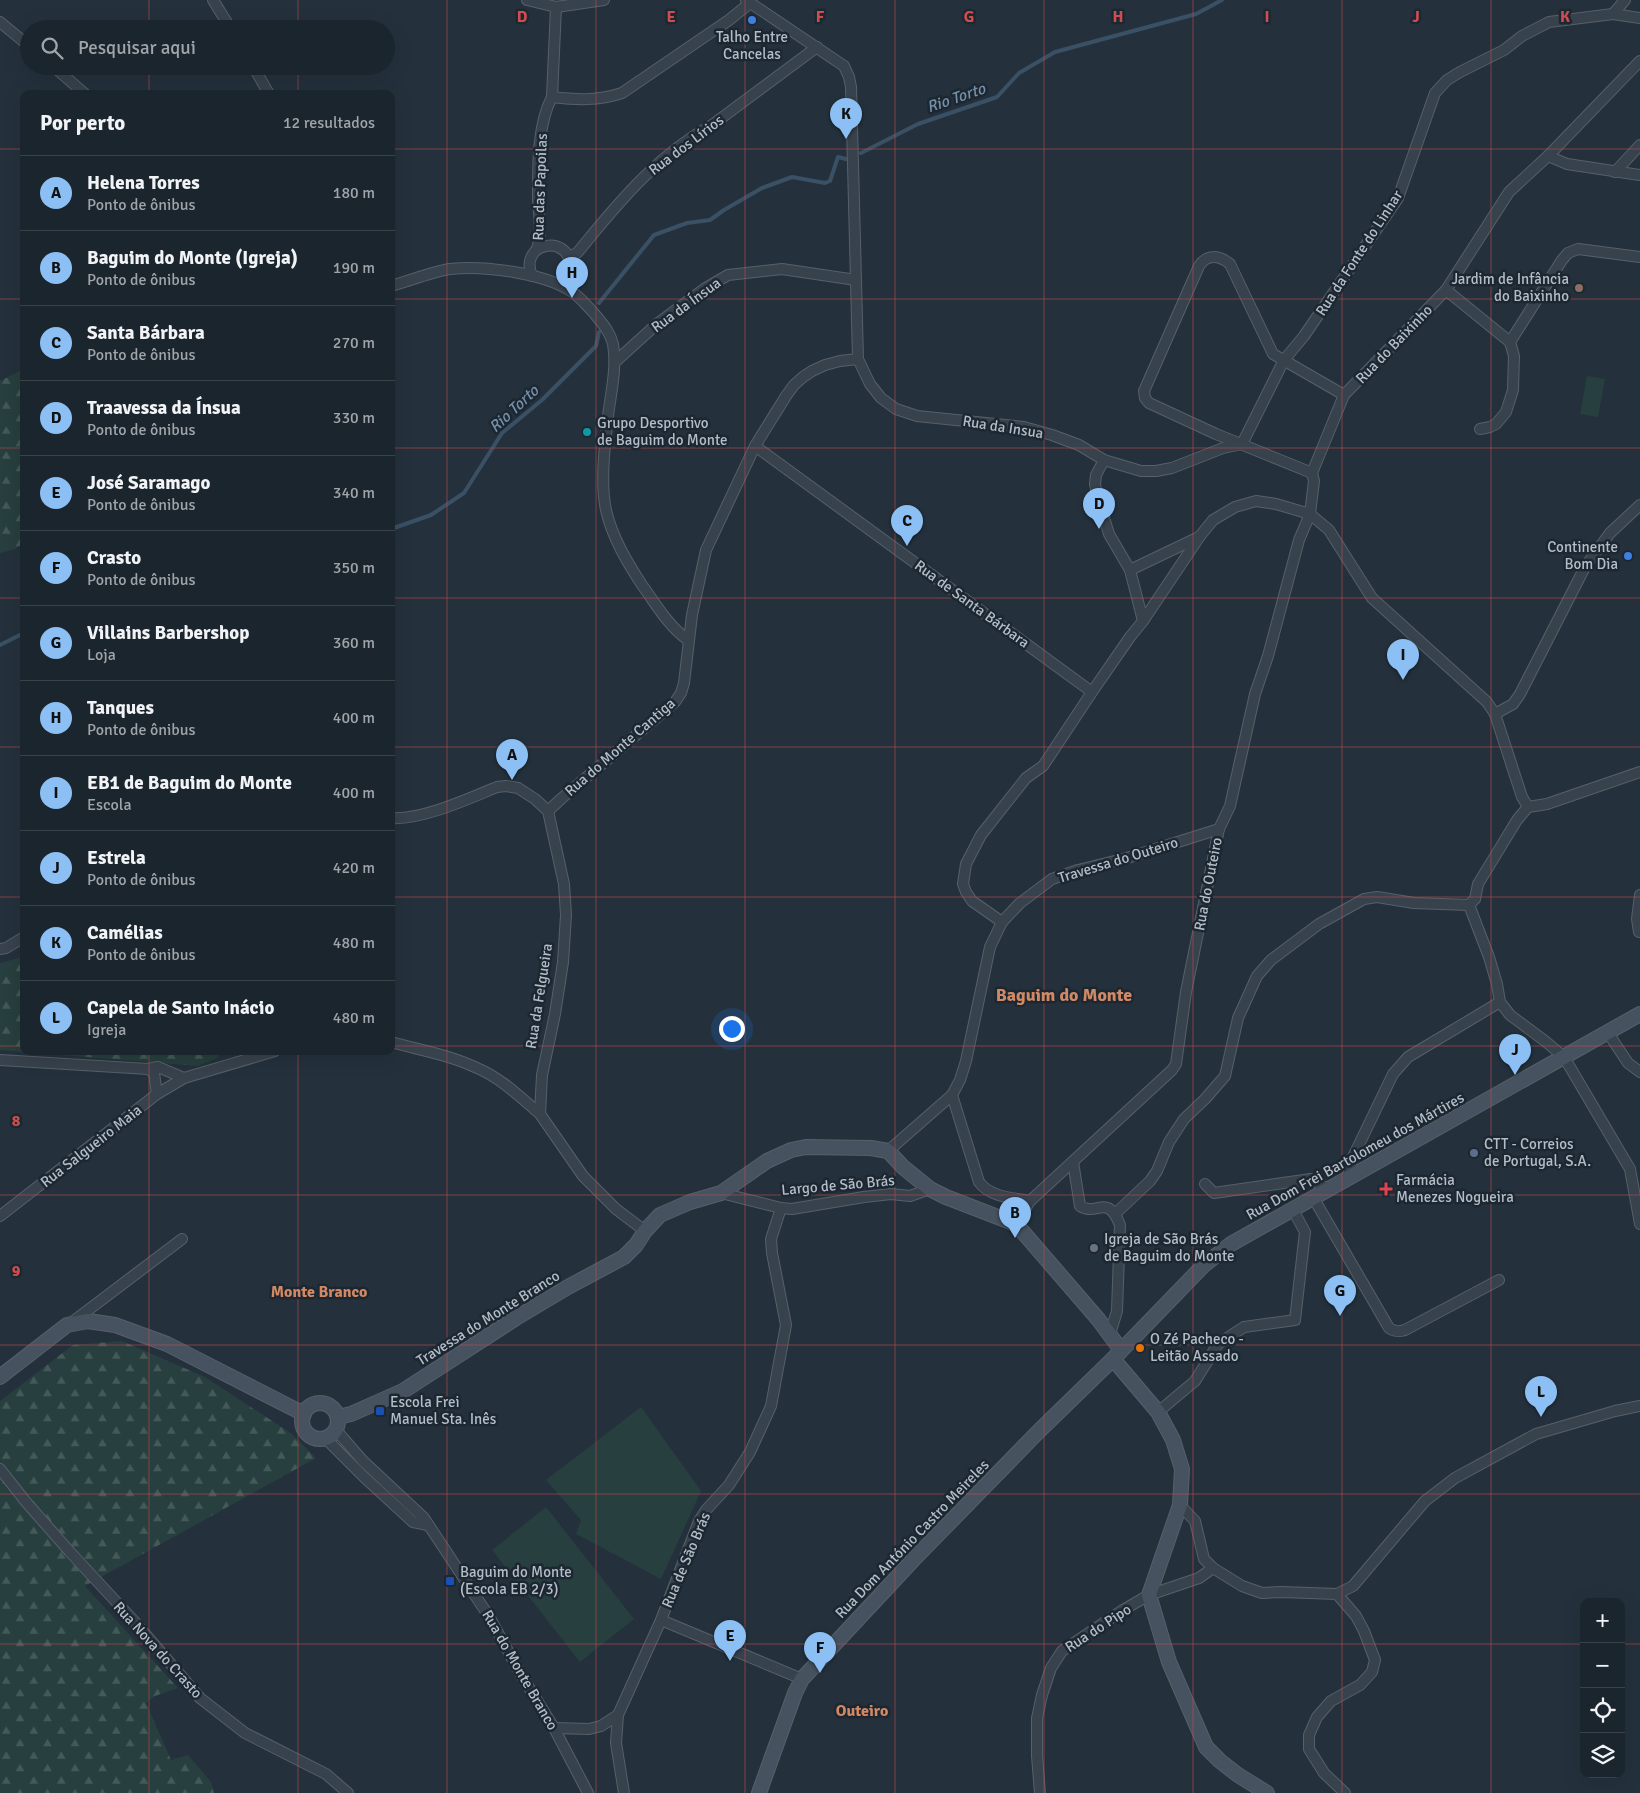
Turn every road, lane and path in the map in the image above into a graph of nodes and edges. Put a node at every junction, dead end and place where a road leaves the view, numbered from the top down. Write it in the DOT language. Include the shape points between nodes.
graph roads {
  1 [pos="214,0"];
  2 [pos="527,0"];
  3 [pos="604,0"];
  4 [pos="1625,0"];
  5 [pos="748,1"];
  6 [pos="556,7"];
  7 [pos="1613,14"];
  8 [pos="1640,18"];
  9 [pos="226,20"];
  10 [pos="0,22"];
  11 [pos="20,39"];
  12 [pos="817,47"];
  13 [pos="1640,60"];
  14 [pos="63,75"];
  15 [pos="258,75"];
  16 [pos="80,90"];
  17 [pos="268,90"];
  18 [pos="552,97"];
  19 [pos="1640,145"];
  20 [pos="1548,156"];
  21 [pos="1615,172"];
  22 [pos="1640,175"];
  23 [pos="537,250"];
  24 [pos="1640,257"];
  25 [pos="569,258"];
  26 [pos="532,276"];
  27 [pos="856,280"];
  28 [pos="559,284"];
  29 [pos="395,285"];
  30 [pos="1446,290"];
  31 [pos="1510,342"];
  32 [pos="858,359"];
  33 [pos="1284,360"];
  34 [pos="615,362"];
  35 [pos="1344,395"];
  36 [pos="1480,429"];
  37 [pos="1242,444"];
  38 [pos="755,446"];
  39 [pos="1104,460"];
  40 [pos="1312,473"];
  41 [pos="1640,505"];
  42 [pos="1310,514"];
  43 [pos="1200,536"];
  44 [pos="1130,570"];
  45 [pos="1144,621"];
  46 [pos="688,640"];
  47 [pos="1092,692"];
  48 [pos="1495,714"];
  49 [pos="1640,772"];
  50 [pos="1528,807"];
  51 [pos="548,811"];
  52 [pos="395,818"];
  53 [pos="1219,828"];
  54 [pos="1640,895"];
  55 [pos="1469,905"];
  56 [pos="1002,922"];
  57 [pos="1639,932"];
  58 [pos="20,939"];
  59 [pos="0,949"];
  60 [pos="1500,1002"];
  61 [pos="1640,1014"];
  62 [pos="1608,1032"];
  63 [pos="395,1043"];
  64 [pos="262,1055"];
  65 [pos="1564,1057"];
  66 [pos="0,1060"];
  67 [pos="148,1068"];
  68 [pos="1640,1072"];
  69 [pos="184,1078"];
  70 [pos="157,1094"];
  71 [pos="952,1095"];
  72 [pos="540,1114"];
  73 [pos="888,1151"];
  74 [pos="1073,1162"];
  75 [pos="1347,1180"];
  76 [pos="1205,1184"];
  77 [pos="930,1189"];
  78 [pos="1330,1190"];
  79 [pos="721,1193"];
  80 [pos="1314,1198"];
  81 [pos="1030,1201"];
  82 [pos="781,1208"];
  83 [pos="1293,1210"];
  84 [pos="1116,1213"];
  85 [pos="0,1216"];
  86 [pos="1016,1224"];
  87 [pos="1640,1224"];
  88 [pos="645,1231"];
  89 [pos="182,1239"];
  90 [pos="1499,1280"];
  91 [pos="67,1325"];
  92 [pos="1110,1334"];
  93 [pos="1117,1354"];
  94 [pos="0,1377"];
  95 [pos="1640,1406"];
  96 [pos="1158,1412"];
  97 [pos="304,1414"];
  98 [pos="333,1428"];
  99 [pos="0,1469"];
  100 [pos="1180,1505"];
  101 [pos="1214,1568"];
  102 [pos="1338,1594"];
  103 [pos="1148,1596"];
  104 [pos="661,1620"];
  105 [pos="802,1679"];
  106 [pos="618,1716"];
  107 [pos="554,1728"];
  108 [pos="348,1793"];
  109 [pos="588,1793"];
  110 [pos="624,1793"];
  111 [pos="759,1793"];
  112 [pos="1040,1793"];
  113 [pos="1267,1793"];
  114 [pos="1345,1793"];
  1 -- 9 [label="street"];
  2 -- 6 [label="street"];
  3 -- 6 [label="street"];
  4 -- 7 [label="street"];
  5 -- 12 [label="street, Rua da Insua"];
  5 -- 18 [label="street" via="729,20 622,92 592,99"];
  6 -- 18 [label="street, Rua das Papoilas"];
  7 -- 8 [label="street, Rua da Fonte do Linhar"];
  7 -- 33 [label="street, Rua da Fonte do Linhar" via="1549,22 1447,80 1435,93 1398,198 1304,336"];
  10 -- 11 [label="street"];
  12 -- 25 [label="street, Rua dos Lírios" via="697,133 642,177 588,242"];
  12 -- 27 [label="street, Rua da Insua" via="844,66 850,82"];
  13 -- 20 [label="street, Rua do Baixinho"];
  14 -- 16 [label="street"];
  15 -- 17 [label="street"];
  18 -- 23 [label="street, Rua das Papoilas" via="543,120 538,197 540,240"];
  19 -- 21 [label="street"];
  20 -- 21 [label="street" via="1567,164"];
  20 -- 30 [label="street, Rua do Baixinho" via="1509,192"];
  21 -- 22 [label="street"];
  23 -- 25 [label="street" via="555,246"];
  23 -- 26 [label="street" via="530,259"];
  24 -- 31 [label="street" via="1578,249 1568,253"];
  25 -- 28 [label="street" via="568,276"];
  26 -- 28 [label="street"];
  26 -- 29 [label="street" via="493,269 449,269"];
  27 -- 32 [label="street, Rua da Insua"];
  27 -- 34 [label="street, Rua da Ínsua" via="782,269 728,276 704,289 658,323"];
  28 -- 34 [label="street" via="583,301 606,328"];
  30 -- 31 [label="street"];
  30 -- 35 [label="street, Rua do Baixinho"];
  31 -- 36 [label="street" via="1515,376 1511,399 1501,419"];
  32 -- 38 [label="street, Rua do Monte Cantiga" via="825,365 803,377 786,396"];
  32 -- 39 [label="street, Rua da Insua" via="870,384 896,409 917,416 1024,427 1079,445"];
  33 -- 35 [label="street"];
  33 -- 37 [label="street, Rua da Fonte do Linhar"];
  33 -- 37 [label="street" via="1273,354 1230,264 1216,256 1203,260 1144,391 1145,398 1157,407"];
  34 -- 46 [label="street" via="603,491 611,530 633,571 673,627"];
  35 -- 40 [label="street, Rua do Baixinho"];
  37 -- 39 [label="street, Rua da Insua" via="1156,471 1141,471"];
  37 -- 40 [label="street"];
  38 -- 46 [label="street, Rua do Monte Cantiga" via="706,550"];
  38 -- 47 [label="street, Rua de Santa Bárbara"];
  39 -- 44 [label="street" via="1096,475 1097,495 1109,534"];
  40 -- 42 [label="street, Rua do Baixinho"];
  41 -- 48 [label="street" via="1610,533 1585,567 1520,694 1513,704"];
  42 -- 43 [label="street" via="1256,501 1225,512"];
  42 -- 48 [label="street" via="1328,530 1372,598 1476,691"];
  42 -- 53 [label="street, Rua do Outeiro" via="1255,694 1230,806"];
  43 -- 44 [label="street"];
  43 -- 45 [label="street"];
  44 -- 45 [label="street"];
  45 -- 47 [label="street"];
  46 -- 51 [label="street, Rua do Monte Cantiga" via="684,683 675,702"];
  47 -- 56 [label="street" via="1043,766 1026,778 981,835 966,864 963,884 966,892 982,909"];
  48 -- 50 [label="street"];
  49 -- 50 [label="street" via="1547,804"];
  50 -- 55 [label="street" via="1478,884 1475,899"];
  51 -- 52 [label="street" via="526,793 506,786 418,817"];
  51 -- 72 [label="street, Rua da Felgueira" via="564,884 566,915 563,962 542,1075"];
  53 -- 56 [label="street, Travessa do Outeiro" via="1052,879 1020,903"];
  53 -- 74 [label="street, Rua do Outeiro" via="1186,992 1176,1064"];
  54 -- 57 [label="street" via="1636,919"];
  55 -- 60 [label="street" via="1489,957"];
  55 -- 84 [label="street" via="1414,903 1377,897 1364,899 1319,924 1271,960 1257,976 1238,1018 1225,1076 1184,1119 1150,1181"];
  56 -- 71 [label="street, Travessa do Outeiro" via="990,947 966,1061"];
  58 -- 59 [label="street"];
  60 -- 65 [label="street" via="1510,1015"];
  60 -- 75 [label="street" via="1408,1057 1393,1074 1352,1159"];
  61 -- 62 [label="street"];
  62 -- 65 [label="street, Rua Dom Frei Bartolomeu dos Mártires"];
  62 -- 68 [label="street" via="1628,1063"];
  63 -- 72 [label="street" via="445,1055 478,1068 500,1081"];
  64 -- 69 [label="street, Rua Salgueiro Maia"];
  65 -- 75 [label="street, Rua Dom Frei Bartolomeu dos Mártires"];
  65 -- 87 [label="street" via="1630,1169"];
  66 -- 67 [label="street"];
  67 -- 69 [label="street" via="158,1067"];
  67 -- 70 [label="street" via="154,1073"];
  69 -- 70 [label="street, Rua Salgueiro Maia"];
  70 -- 85 [label="street, Rua Salgueiro Maia"];
  71 -- 73 [label="street, Largo de São Brás"];
  71 -- 81 [label="street" via="984,1189"];
  72 -- 88 [label="street" via="582,1176"];
  73 -- 77 [label="street, Largo de São Brás"];
  73 -- 79 [label="street, Largo de São Brás" via="818,1146 791,1150 767,1161"];
  74 -- 81 [label="street"];
  74 -- 84 [label="street" via="1080,1206 1084,1209 1107,1207"];
  75 -- 78 [label="street, Rua Dom Frei Bartolomeu dos Mártires"];
  76 -- 78 [label="street" via="1214,1193 1311,1179"];
  77 -- 82 [label="street, Largo de São Brás" via="910,1196 891,1194"];
  77 -- 86 [label="street, Largo de São Brás"];
  78 -- 80 [label="street, Rua Dom Frei Bartolomeu dos Mártires"];
  79 -- 82 [label="street, Largo de São Brás"];
  79 -- 88 [label="street" via="660,1215"];
  80 -- 83 [label="street, Rua Dom Frei Bartolomeu dos Mártires"];
  80 -- 90 [label="street" via="1389,1328 1394,1331 1406,1330"];
  81 -- 86 [label="street"];
  82 -- 104 [label="street, Rua de São Brás" via="772,1239 772,1253 786,1326 771,1406 750,1452 729,1486 699,1521"];
  83 -- 93 [label="street, Rua Dom Frei Bartolomeu dos Mártires" via="1231,1244 1204,1265"];
  83 -- 96 [label="street" via="1305,1232 1295,1320 1244,1328 1218,1344 1195,1381"];
  84 -- 92 [label="street" via="1120,1225 1117,1311"];
  86 -- 92 [label="street, Largo de São Brás"];
  88 -- 98 [label="street, Travessa do Monte Branco" via="624,1257 568,1286 403,1391 351,1414"];
  89 -- 91 [label="street"];
  91 -- 94 [label="street"];
  91 -- 97 [label="street" via="88,1321 116,1325 167,1344"];
  92 -- 93 [label="street, Largo de São Brás"];
  93 -- 96 [label="street, Largo de São Brás"];
  93 -- 105 [label="street, Rua Dom António Castro Meireles" via="914,1559"];
  95 -- 102 [label="street" via="1536,1434 1455,1478 1425,1501 1353,1586"];
  96 -- 100 [label="street, Largo de São Brás" via="1173,1440 1182,1469"];
  97 -- 98 [label="street" via="303,1425 314,1438"];
  97 -- 98 [label="street" via="311,1406 322,1404 332,1408"];
  98 -- 107 [label="street, Rua do Monte Branco" via="364,1477 413,1522 428,1525 490,1618"];
  99 -- 108 [label="street, Rua Nova do Crasto" via="200,1698 245,1733 326,1774"];
  100 -- 101 [label="street" via="1195,1522 1204,1559"];
  100 -- 103 [label="street, Largo de São Brás"];
  101 -- 102 [label="street" via="1242,1586 1262,1593"];
  101 -- 103 [label="street, Rua do Pipo" via="1199,1578"];
  102 -- 114 [label="street" via="1356,1616 1375,1660 1372,1672 1360,1685 1331,1701 1317,1717 1309,1735 1309,1749 1324,1773"];
  103 -- 112 [label="street, Rua do Pipo" via="1062,1651 1051,1668 1037,1718"];
  103 -- 113 [label="street" via="1169,1662 1206,1747 1226,1766"];
  104 -- 105 [label="street"];
  104 -- 106 [label="street, Rua de São Brás"];
  105 -- 111 [label="street, Rua Dom António Castro Meireles"];
  106 -- 107 [label="street" via="589,1729"];
  106 -- 110 [label="street, Rua de São Brás" via="616,1743"];
  107 -- 109 [label="street, Rua do Monte Branco"];
}
